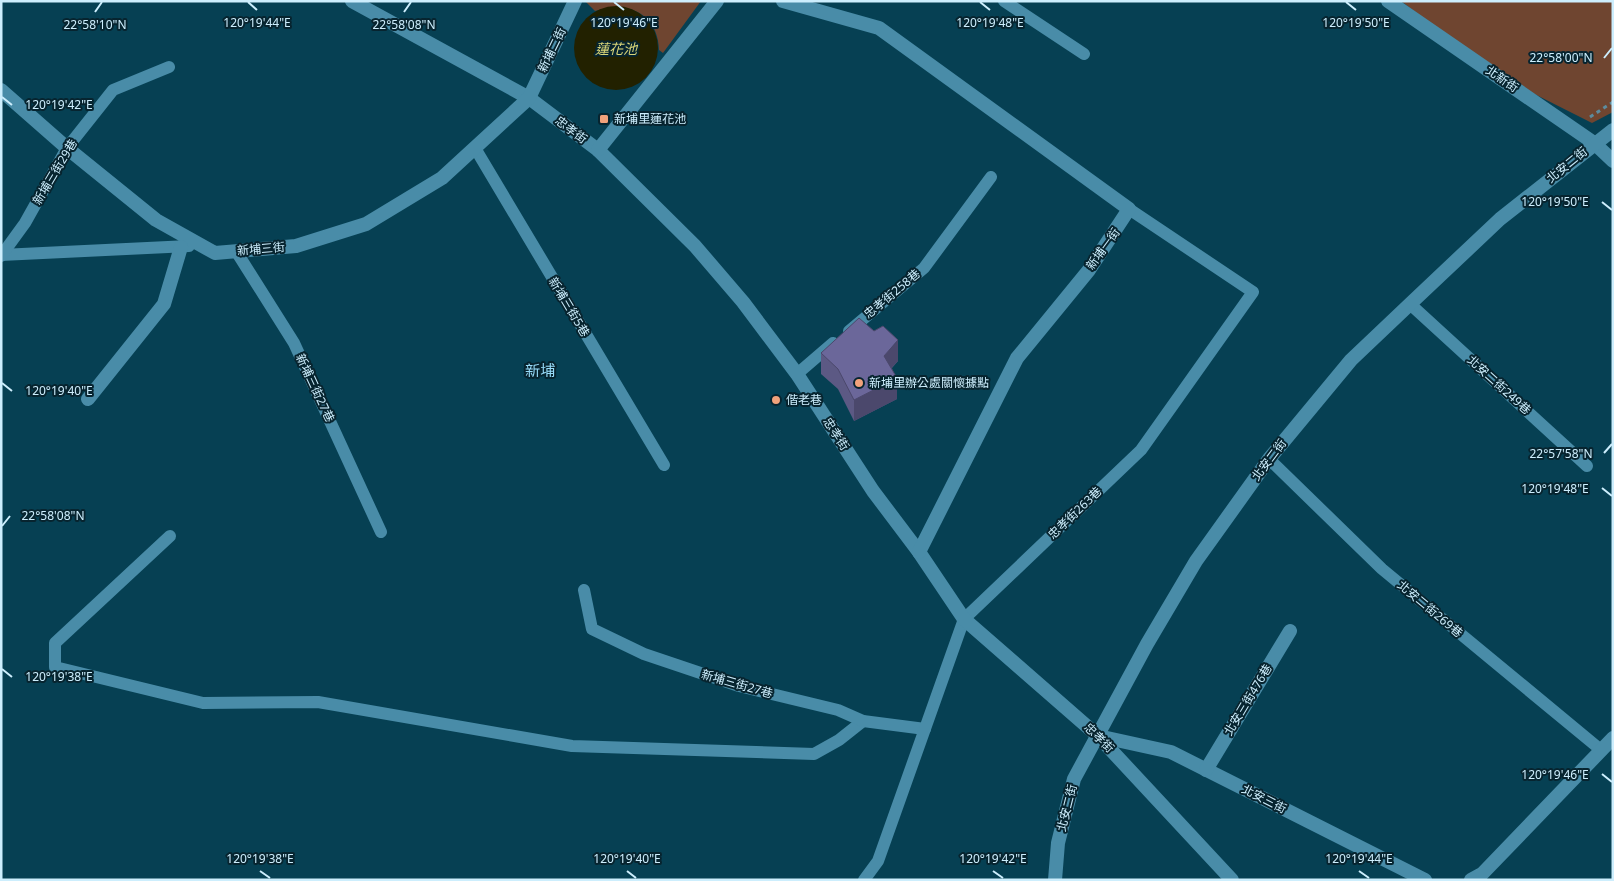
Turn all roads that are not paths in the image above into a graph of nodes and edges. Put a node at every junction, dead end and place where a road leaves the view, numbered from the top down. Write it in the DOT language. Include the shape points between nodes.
graph roads {
  1 [pos="352,1"];
  2 [pos="367,1"];
  3 [pos="575,1"];
  4 [pos="717,1"];
  5 [pos="783,1"];
  6 [pos="1004,1"];
  7 [pos="1388,1"];
  8 [pos="377,16"];
  9 [pos="1084,54"];
  10 [pos="169,67"];
  11 [pos="1,90"];
  12 [pos="529,98"];
  13 [pos="1613,130"];
  14 [pos="1594,142"];
  15 [pos="67,148"];
  16 [pos="474,148"];
  17 [pos="598,150"];
  18 [pos="1613,161"];
  19 [pos="991,177"];
  20 [pos="1129,209"];
  21 [pos="202,246"];
  22 [pos="181,247"];
  23 [pos="236,251"];
  24 [pos="2,256"];
  25 [pos="1410,304"];
  26 [pos="797,374"];
  27 [pos="88,399"];
  28 [pos="1269,458"];
  29 [pos="664,465"];
  30 [pos="1587,466"];
  31 [pos="381,532"];
  32 [pos="170,536"];
  33 [pos="919,552"];
  34 [pos="584,590"];
  35 [pos="964,619"];
  36 [pos="1290,631"];
  37 [pos="863,721"];
  38 [pos="926,729"];
  39 [pos="1098,736"];
  40 [pos="1613,738"];
  41 [pos="1601,750"];
  42 [pos="1206,770"];
  43 [pos="864,880"];
  44 [pos="1055,880"];
  45 [pos="1232,880"];
  46 [pos="1425,880"];
  47 [pos="1471,880"];
  1 -- 8 [label="street, 忠孝街"];
  2 -- 8 [label="lane"];
  3 -- 12 [label="street, 新埔二街"];
  4 -- 17 [label="street"];
  5 -- 20 [label="street" via="879,28"];
  6 -- 9 [label="lane"];
  7 -- 14 [label="street, 北新街"];
  8 -- 12 [label="street, 忠孝街"];
  10 -- 15 [label="lane, 新埔三街29巷" via="112,90"];
  11 -- 15 [label="street, 新埔三街"];
  12 -- 16 [label="street, 新埔三街"];
  12 -- 17 [label="street, 忠孝街"];
  13 -- 14 [label="street, 北安二街"];
  14 -- 18 [label="street, 北新街"];
  14 -- 25 [label="street, 北安二街" via="1500,220"];
  15 -- 21 [label="street, 新埔三街" via="156,220"];
  15 -- 24 [label="lane, 新埔三街29巷"];
  16 -- 23 [label="street, 新埔三街" via="442,178 366,224 296,246"];
  16 -- 29 [label="lane, 新埔三街5巷"];
  17 -- 26 [label="street, 忠孝街" via="695,246 743,302"];
  19 -- 26 [label="lane, 忠孝街258巷" via="924,268"];
  20 -- 33 [label="street, 新埔一街" via="1088,270 1017,358"];
  20 -- 35 [label="lane, 忠孝街263巷" via="1252,292 1141,450"];
  21 -- 22 [label="lane"];
  21 -- 23 [label="street, 新埔三街" via="215,253"];
  22 -- 24 [label="lane"];
  22 -- 27 [label="street" via="164,304"];
  23 -- 31 [label="lane, 新埔三街27巷" via="294,343"];
  25 -- 28 [label="street, 北安二街" via="1351,360"];
  25 -- 30 [label="lane, 北安二街249巷"];
  26 -- 33 [label="street, 忠孝街" via="873,491"];
  28 -- 39 [label="street, 北安二街" via="1196,561"];
  28 -- 41 [label="lane, 北安二街269巷" via="1382,570"];
  32 -- 37 [label="lane" via="55,643 55,666 203,703 318,702 572,746 814,754"];
  33 -- 35 [label="street, 忠孝街"];
  34 -- 37 [label="lane, 新埔三街27巷" via="592,629 644,654 738,686 838,710"];
  35 -- 38 [label="lane, 忠孝街263巷"];
  35 -- 39 [label="street, 忠孝街"];
  36 -- 42 [label="street, 北安三街476巷"];
  37 -- 38 [label="lane, 新埔三街27巷"];
  38 -- 43 [label="lane, 忠孝街263巷" via="878,861"];
  39 -- 42 [label="street, 北安三街" via="1171,752"];
  39 -- 44 [label="street, 北安二街" via="1074,779 1058,843"];
  39 -- 45 [label="street, 忠孝街"];
  40 -- 41 [label="street"];
  41 -- 47 [label="street" via="1494,862"];
  42 -- 46 [label="street, 北安三街"];
}
